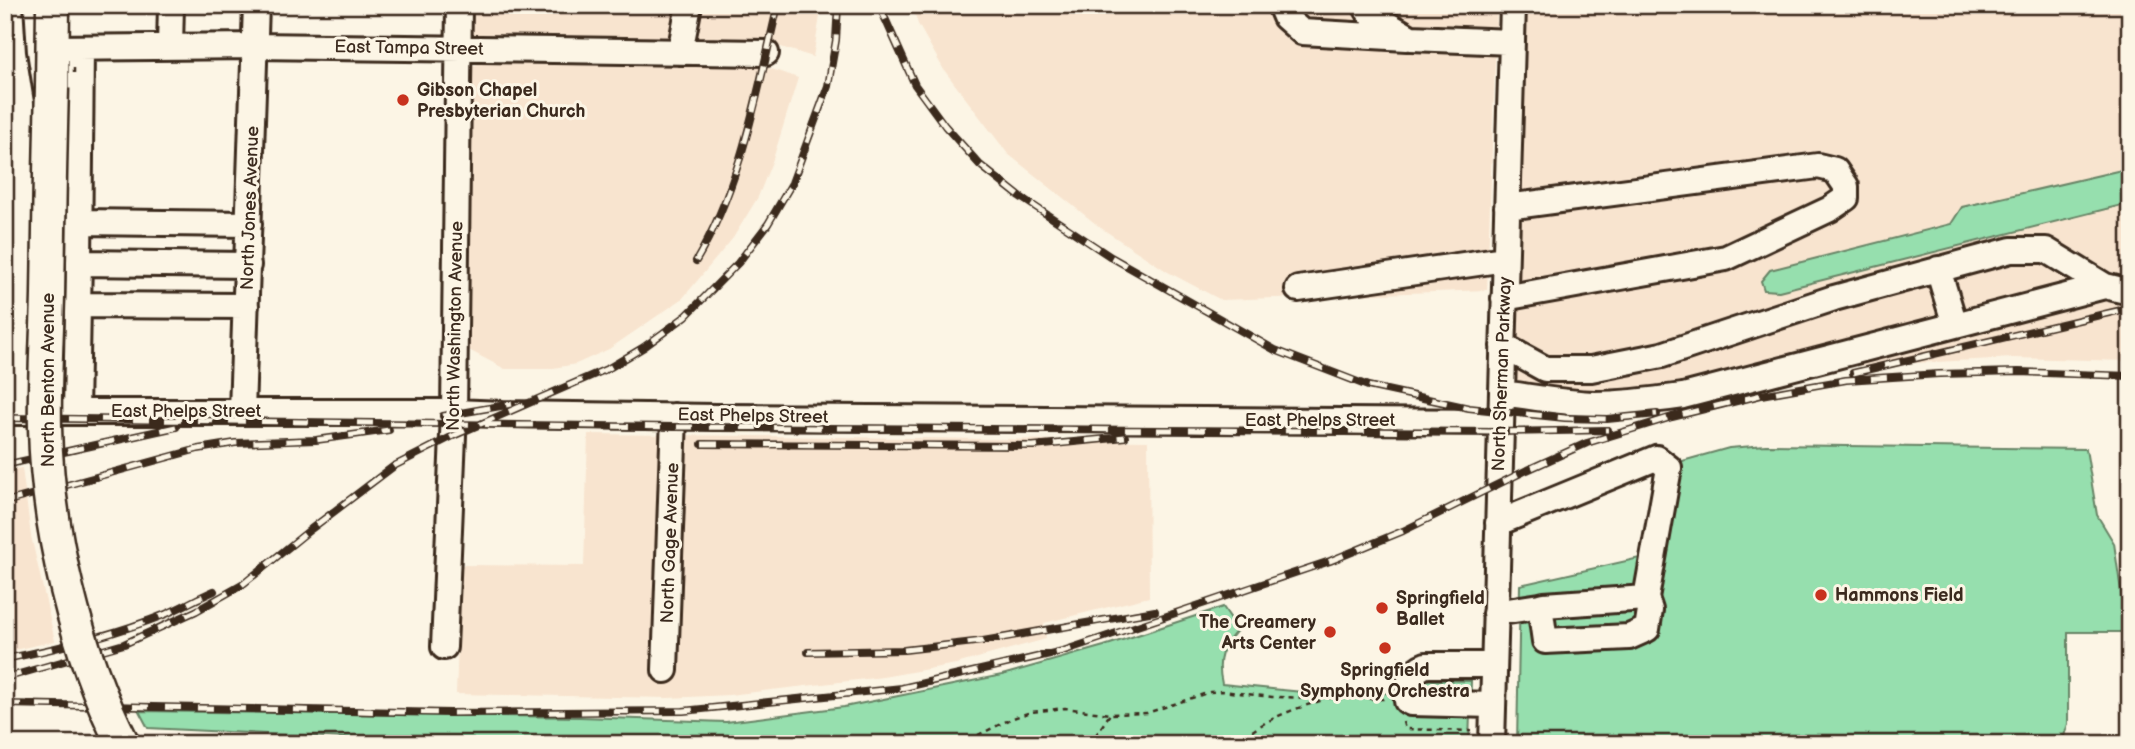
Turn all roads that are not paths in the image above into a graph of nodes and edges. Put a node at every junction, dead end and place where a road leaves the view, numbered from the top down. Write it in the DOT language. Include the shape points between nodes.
graph roads {
  1 [pos="10,5"];
  2 [pos="53,5"];
  3 [pos="170,5"];
  4 [pos="256,5"];
  5 [pos="459,5"];
  6 [pos="689,5"];
  7 [pos="1280,5"];
  8 [pos="1364,5"];
  9 [pos="1513,5"];
  10 [pos="1412,38"];
  11 [pos="1512,42"];
  12 [pos="256,46"];
  13 [pos="170,47"];
  14 [pos="458,48"];
  15 [pos="680,52"];
  16 [pos="766,53"];
  17 [pos="67,66"];
  18 [pos="1507,207"];
  19 [pos="79,222"];
  20 [pos="249,224"];
  21 [pos="1505,259"];
  22 [pos="79,263"];
  23 [pos="248,265"];
  24 [pos="1938,269"];
  25 [pos="2105,286"];
  26 [pos="1298,289"];
  27 [pos="2130,292"];
  28 [pos="1504,298"];
  29 [pos="78,304"];
  30 [pos="246,306"];
  31 [pos="1955,325"];
  32 [pos="1503,346"];
  33 [pos="1545,369"];
  34 [pos="1502,393"];
  35 [pos="1547,400"];
  36 [pos="243,411"];
  37 [pos="11,412"];
  38 [pos="76,412"];
  39 [pos="454,412"];
  40 [pos="674,416"];
  41 [pos="1501,422"];
  42 [pos="1498,523"];
  43 [pos="1646,598"];
  44 [pos="1540,606"];
  45 [pos="1496,613"];
  46 [pos="444,647"];
  47 [pos="1494,665"];
  48 [pos="665,670"];
  49 [pos="1493,705"];
  50 [pos="123,744"];
  51 [pos="1492,744"];
  1 -- 37 [label="street" via="21,103 22,231 9,251 8,283 21,306"];
  2 -- 17 [label="main road, North Benton Avenue"];
  3 -- 13 [label="street"];
  4 -- 12 [label="street, North Jones Avenue"];
  5 -- 14 [label="street, North Washington Avenue"];
  6 -- 15 [label="street"];
  7 -- 10 [label="street" via="1285,17 1302,32"];
  8 -- 10 [label="street" via="1370,14"];
  9 -- 11 [label="street, North Sherman Parkway"];
  10 -- 11 [label="street"];
  11 -- 18 [label="street, North Sherman Parkway"];
  12 -- 13 [label="street, East Tampa Street"];
  12 -- 14 [label="street, East Tampa Street"];
  12 -- 20 [label="street, North Jones Avenue"];
  13 -- 17 [label="street, East Tampa Street"];
  14 -- 15 [label="street, East Tampa Street"];
  14 -- 39 [label="street, North Washington Avenue"];
  15 -- 16 [label="street, East Tampa Street"];
  17 -- 19 [label="street"];
  17 -- 50 [label="main road, North Benton Avenue, bridge" via="45,429 51,506 87,656"];
  18 -- 21 [label="street, North Sherman Parkway"];
  18 -- 28 [label="street" via="1818,166 1835,170 1846,186 1846,198 1830,209 1726,258"];
  19 -- 20 [label="street"];
  19 -- 22 [label="street"];
  20 -- 23 [label="street, North Jones Avenue"];
  21 -- 26 [label="street"];
  21 -- 28 [label="street, North Sherman Parkway"];
  22 -- 23 [label="street"];
  22 -- 29 [label="street"];
  23 -- 30 [label="street, North Jones Avenue"];
  24 -- 25 [label="street" via="2011,250 2046,250"];
  24 -- 31 [label="street"];
  24 -- 33 [label="street" via="1662,355 1591,369"];
  25 -- 27 [label="street"];
  25 -- 31 [label="street"];
  28 -- 32 [label="street, North Sherman Parkway"];
  29 -- 30 [label="street"];
  29 -- 38 [label="street"];
  30 -- 36 [label="street, North Jones Avenue"];
  31 -- 35 [label="street" via="1683,396 1595,404"];
  32 -- 33 [label="street"];
  32 -- 34 [label="street, North Sherman Parkway"];
  33 -- 35 [label="street"];
  34 -- 35 [label="street"];
  34 -- 41 [label="street, North Sherman Parkway"];
  36 -- 38 [label="street, East Phelps Street"];
  36 -- 39 [label="street, East Phelps Street"];
  37 -- 38 [label="street, East Phelps Street"];
  39 -- 40 [label="street, East Phelps Street"];
  39 -- 46 [label="street, North Washington Avenue"];
  40 -- 41 [label="street, East Phelps Street"];
  40 -- 48 [label="street, North Gage Avenue"];
  41 -- 42 [label="street, North Sherman Parkway"];
  42 -- 43 [label="street" via="1656,458 1669,468"];
  42 -- 45 [label="street, North Sherman Parkway"];
  43 -- 44 [label="street"];
  43 -- 44 [label="street" via="1650,610 1647,629 1629,637 1545,641"];
  44 -- 45 [label="street"];
  45 -- 47 [label="street, North Sherman Parkway"];
  47 -- 49 [label="street, North Sherman Parkway"];
  47 -- 49 [label="street" via="1417,668 1406,696 1411,703"];
  49 -- 51 [label="street, North Sherman Parkway"];
}
